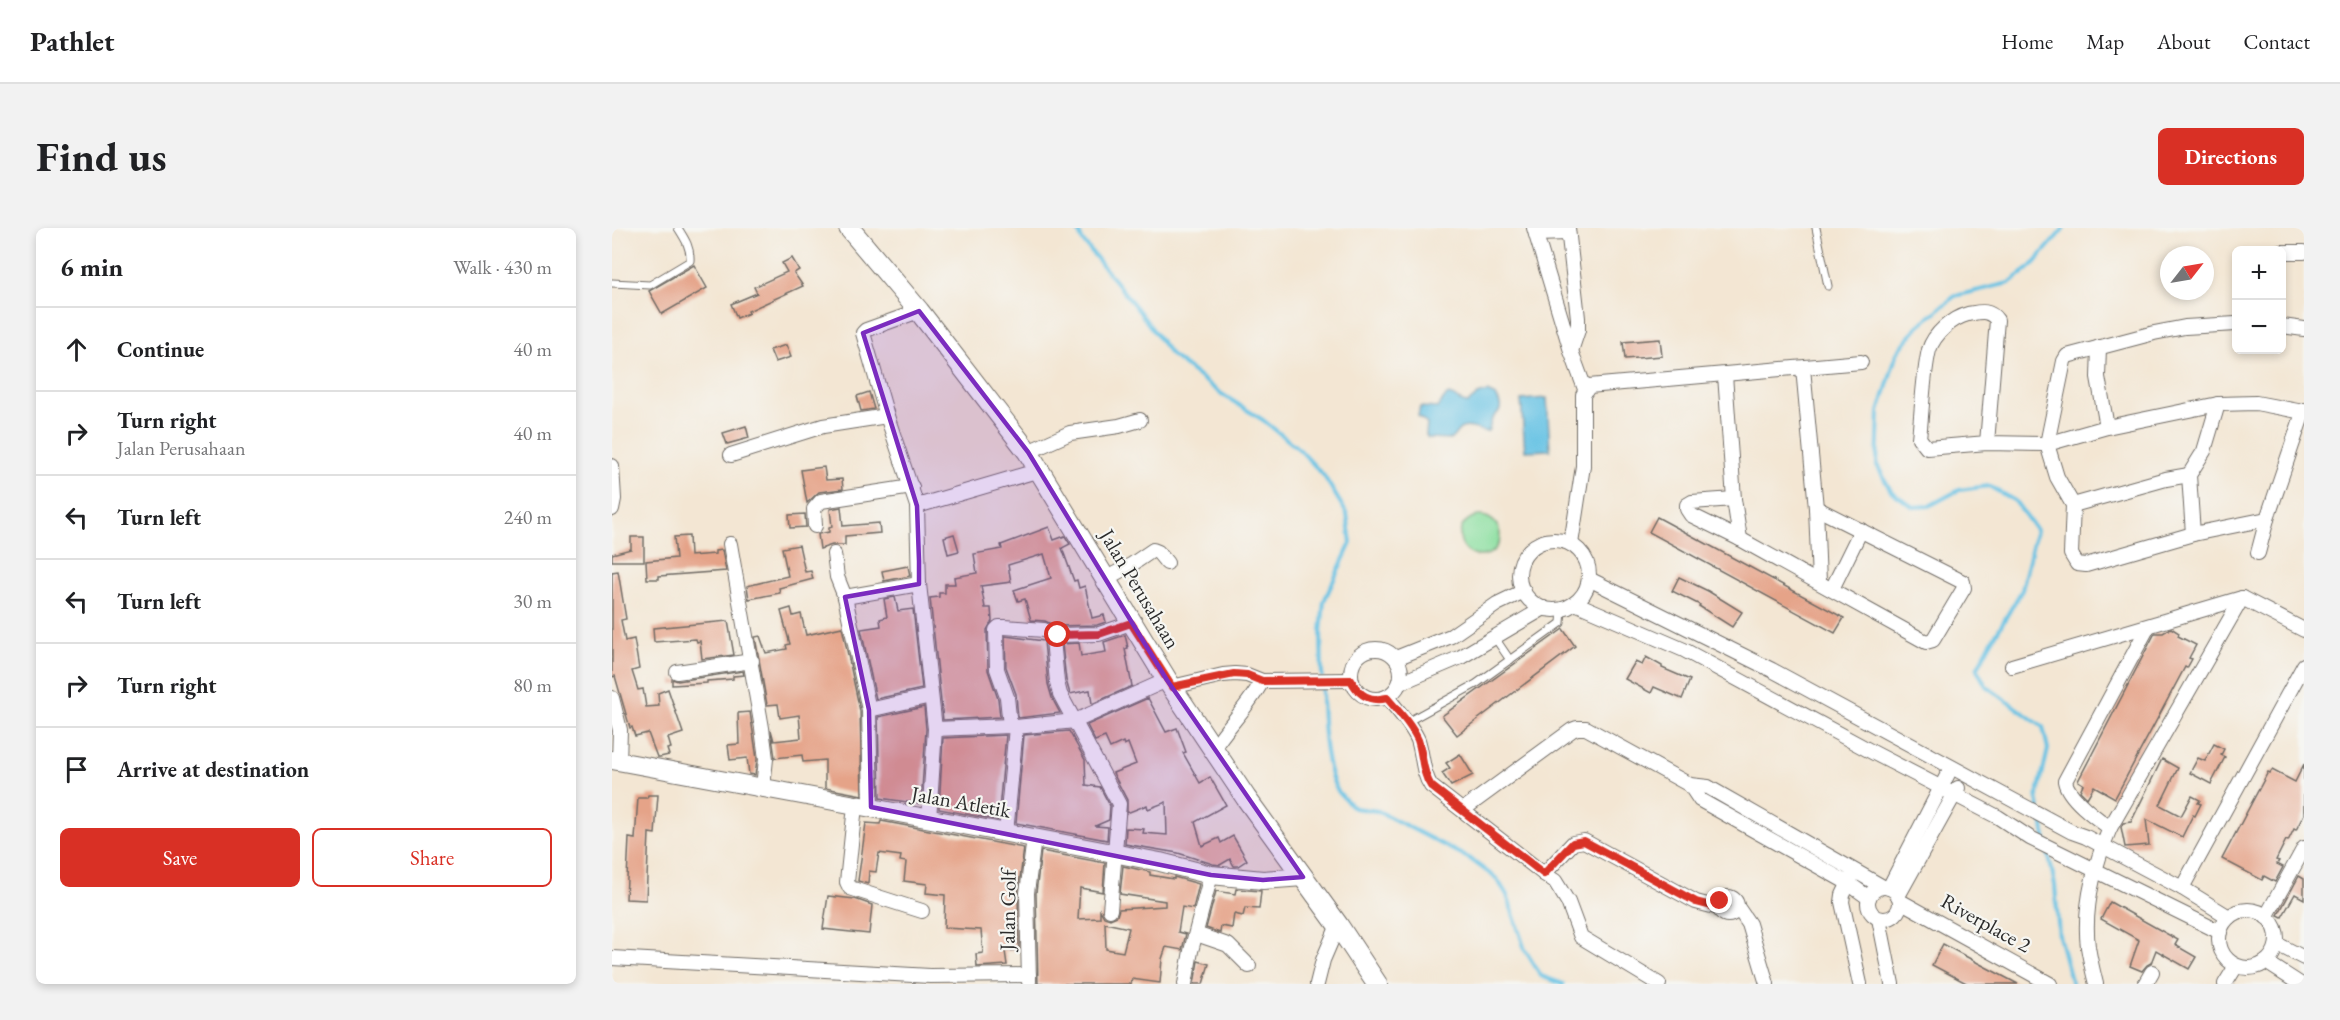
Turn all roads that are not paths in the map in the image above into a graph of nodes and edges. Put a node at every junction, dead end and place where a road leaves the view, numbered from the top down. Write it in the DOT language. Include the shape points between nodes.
graph roads {
  1 [pos="678,228"];
  2 [pos="849,228"];
  3 [pos="1816,228"];
  4 [pos="1568,230"];
  5 [pos="1535,231"];
  6 [pos="2286,252"];
  7 [pos="2304,252"];
  8 [pos="612,283"];
  9 [pos="1828,286"];
  10 [pos="919,311"];
  11 [pos="2232,324"];
  12 [pos="2286,327"];
  13 [pos="2304,329"];
  14 [pos="2099,347"];
  15 [pos="1571,351"];
  16 [pos="1861,362"];
  17 [pos="1803,368"];
  18 [pos="1725,375"];
  19 [pos="1585,389"];
  20 [pos="2218,404"];
  21 [pos="2304,411"];
  22 [pos="887,416"];
  23 [pos="1140,420"];
  24 [pos="2107,427"];
  25 [pos="1987,443"];
  26 [pos="2047,444"];
  27 [pos="1028,452"];
  28 [pos="731,455"];
  29 [pos="612,466"];
  30 [pos="1040,470"];
  31 [pos="2189,475"];
  32 [pos="912,488"];
  33 [pos="1734,499"];
  34 [pos="2073,505"];
  35 [pos="917,506"];
  36 [pos="1816,508"];
  37 [pos="612,509"];
  38 [pos="2266,519"];
  39 [pos="815,526"];
  40 [pos="1862,530"];
  41 [pos="2193,534"];
  42 [pos="1740,539"];
  43 [pos="730,544"];
  44 [pos="1571,544"];
  45 [pos="2258,553"];
  46 [pos="834,554"];
  47 [pos="1167,563"];
  48 [pos="1105,579"];
  49 [pos="1589,579"];
  50 [pos="1819,582"];
  51 [pos="919,584"];
  52 [pos="1832,589"];
  53 [pos="1524,591"];
  54 [pos="845,597"];
  55 [pos="2242,598"];
  56 [pos="1575,603"];
  57 [pos="1544,608"];
  58 [pos="1562,609"];
  59 [pos="1131,623"];
  60 [pos="2148,627"];
  61 [pos="2304,630"];
  62 [pos="1054,636"];
  63 [pos="1495,638"];
  64 [pos="1396,658"];
  65 [pos="1510,660"];
  66 [pos="752,661"];
  67 [pos="2304,665"];
  68 [pos="2012,666"];
  69 [pos="677,672"];
  70 [pos="1345,679"];
  71 [pos="1262,681"];
  72 [pos="1400,683"];
  73 [pos="1169,684"];
  74 [pos="931,696"];
  75 [pos="612,698"];
  76 [pos="1387,698"];
  77 [pos="869,710"];
  78 [pos="1075,721"];
  79 [pos="1407,722"];
  80 [pos="1013,727"];
  81 [pos="935,729"];
  82 [pos="1213,749"];
  83 [pos="615,761"];
  84 [pos="1951,768"];
  85 [pos="1965,775"];
  86 [pos="1690,785"];
  87 [pos="764,787"];
  88 [pos="1948,791"];
  89 [pos="863,806"];
  90 [pos="1464,809"];
  91 [pos="929,820"];
  92 [pos="2110,828"];
  93 [pos="1006,833"];
  94 [pos="1034,838"];
  95 [pos="2103,846"];
  96 [pos="1114,853"];
  97 [pos="2303,854"];
  98 [pos="2088,867"];
  99 [pos="1856,870"];
  100 [pos="1544,874"];
  101 [pos="1211,875"];
  102 [pos="1303,877"];
  103 [pos="1848,883"];
  104 [pos="2182,888"];
  105 [pos="1893,893"];
  106 [pos="1869,898"];
  107 [pos="922,910"];
  108 [pos="1110,910"];
  109 [pos="2229,917"];
  110 [pos="2266,917"];
  111 [pos="1879,919"];
  112 [pos="1338,925"];
  113 [pos="2220,932"];
  114 [pos="1196,934"];
  115 [pos="2277,944"];
  116 [pos="612,958"];
  117 [pos="2304,958"];
  118 [pos="2266,963"];
  119 [pos="1249,966"];
  120 [pos="2236,966"];
  121 [pos="1029,980"];
  122 [pos="1185,984"];
  123 [pos="1317,984"];
  124 [pos="1377,984"];
  125 [pos="1659,984"];
  126 [pos="1767,984"];
  127 [pos="1860,984"];
  128 [pos="1892,984"];
  129 [pos="2050,984"];
  130 [pos="2096,984"];
  131 [pos="2225,984"];
  132 [pos="2300,984"];
  1 -- 8 [label="lane" via="687,242 690,261 650,285"];
  2 -- 10 [label="main road, Jalan Perusahaan"];
  3 -- 9 [label="lane"];
  4 -- 5 [label="street"];
  4 -- 15 [label="street" via="1578,318"];
  5 -- 15 [label="street"];
  6 -- 7 [label="street"];
  10 -- 22 [label="street" via="864,332"];
  10 -- 27 [label="main road, Jalan Perusahaan"];
  11 -- 14 [label="street" via="2185,327"];
  12 -- 13 [label="street"];
  14 -- 24 [label="street" via="2098,377"];
  14 -- 26 [label="street" via="2065,359"];
  15 -- 19 [label="street"];
  16 -- 17 [label="street"];
  17 -- 18 [label="street"];
  17 -- 36 [label="street"];
  18 -- 19 [label="street" via="1591,385"];
  18 -- 33 [label="street"];
  19 -- 44 [label="street" via="1583,465"];
  20 -- 21 [label="street" via="2256,404"];
  20 -- 24 [label="street"];
  20 -- 31 [label="street" via="2208,443"];
  21 -- 38 [label="street"];
  22 -- 28 [label="street" via="823,426"];
  22 -- 32 [label="street"];
  23 -- 27 [label="street" via="1070,433"];
  24 -- 26 [label="street"];
  25 -- 25 [label="street" via="1931,449 1919,438 1929,349 1941,329 1964,315 1984,311 1997,320"];
  25 -- 26 [label="street"];
  26 -- 34 [label="street" via="2057,477"];
  27 -- 30 [label="main road, Jalan Perusahaan"];
  29 -- 37 [label="street"];
  30 -- 35 [label="street"];
  30 -- 48 [label="main road, Jalan Perusahaan"];
  31 -- 34 [label="street"];
  31 -- 41 [label="street"];
  32 -- 35 [label="street"];
  32 -- 39 [label="street" via="821,501 814,508"];
  33 -- 42 [label="street"];
  33 -- 42 [label="street" via="1692,502 1687,509 1691,515"];
  34 -- 41 [label="street" via="2071,554 2077,564 2089,564"];
  35 -- 51 [label="street"];
  36 -- 40 [label="street"];
  36 -- 50 [label="street"];
  38 -- 41 [label="street"];
  38 -- 45 [label="street"];
  40 -- 52 [label="street"];
  40 -- 52 [label="street" via="1962,582 1964,588 1934,639 1928,642"];
  42 -- 50 [label="street"];
  43 -- 66 [label="street"];
  44 -- 49 [label="street" via="1585,559"];
  44 -- 53 [label="street" via="1549,540 1530,550 1520,570"];
  46 -- 54 [label="street"];
  47 -- 48 [label="street" via="1153,550"];
  48 -- 59 [label="main road, Jalan Perusahaan"];
  49 -- 56 [label="street"];
  49 -- 84 [label="street" via="1772,670"];
  50 -- 52 [label="street"];
  51 -- 54 [label="street"];
  51 -- 74 [label="street"];
  53 -- 57 [label="street"];
  53 -- 64 [label="street" via="1497,604 1451,636"];
  54 -- 77 [label="street"];
  55 -- 60 [label="street"];
  55 -- 61 [label="street"];
  55 -- 92 [label="street"];
  56 -- 58 [label="street"];
  56 -- 88 [label="street" via="1684,650"];
  57 -- 58 [label="street"];
  57 -- 63 [label="street"];
  58 -- 65 [label="lane" via="1562,623"];
  59 -- 62 [label="street" via="1099,634"];
  59 -- 73 [label="main road, Jalan Perusahaan"];
  60 -- 68 [label="street"];
  60 -- 92 [label="street" via="2066,778 2073,796"];
  62 -- 78 [label="street" via="1059,689"];
  62 -- 80 [label="street" via="1044,630 996,630 997,669"];
  63 -- 65 [label="lane"];
  63 -- 72 [label="street"];
  64 -- 70 [label="street" via="1386,650 1368,650 1354,662"];
  64 -- 72 [label="street" via="1401,670"];
  65 -- 79 [label="lane" via="1476,684"];
  66 -- 69 [label="street"];
  66 -- 87 [label="street" via="765,748"];
  67 -- 104 [label="street"];
  70 -- 71 [label="street"];
  70 -- 76 [label="street" via="1369,699"];
  71 -- 73 [label="street" via="1247,675 1223,675"];
  71 -- 82 [label="street"];
  72 -- 76 [label="street"];
  73 -- 78 [label="street"];
  73 -- 82 [label="main road, Jalan Perusahaan"];
  74 -- 77 [label="street"];
  74 -- 81 [label="street"];
  75 -- 83 [label="street" via="620,730"];
  76 -- 79 [label="street"];
  77 -- 89 [label="street"];
  78 -- 80 [label="street"];
  78 -- 96 [label="street" via="1119,804"];
  79 -- 90 [label="street" via="1417,738 1428,782"];
  80 -- 81 [label="street"];
  80 -- 93 [label="street"];
  81 -- 91 [label="street"];
  82 -- 102 [label="main road, Jalan Perusahaan"];
  83 -- 87 [label="street, Jalan Atletik"];
  84 -- 85 [label="street"];
  84 -- 88 [label="street"];
  85 -- 88 [label="street"];
  85 -- 95 [label="street"];
  86 -- 90 [label="street" via="1592,730 1577,728"];
  86 -- 99 [label="street, Riverplace 2" via="1708,787"];
  86 -- 103 [label="street" via="1700,800"];
  87 -- 89 [label="street, Jalan Atletik"];
  88 -- 98 [label="street"];
  88 -- 105 [label="street"];
  89 -- 91 [label="street, Jalan Atletik"];
  89 -- 107 [label="street" via="847,882 850,888"];
  90 -- 100 [label="street"];
  91 -- 93 [label="street, Jalan Atletik"];
  92 -- 95 [label="street"];
  93 -- 94 [label="street, Jalan Atletik"];
  94 -- 96 [label="street, Jalan Atletik"];
  94 -- 121 [label="street, Jalan Golf" via="1027,893"];
  95 -- 98 [label="street"];
  95 -- 104 [label="street"];
  96 -- 101 [label="street, Jalan Atletik"];
  96 -- 108 [label="street"];
  97 -- 110 [label="street"];
  98 -- 113 [label="street"];
  98 -- 130 [label="street" via="2088,946"];
  99 -- 103 [label="street"];
  99 -- 105 [label="street, Riverplace 2"];
  100 -- 125 [label="street" via="1555,881 1568,902 1581,937"];
  100 -- 126 [label="street" via="1573,843 1584,841 1696,902 1719,908 1722,914 1734,914 1738,908 1749,924"];
  101 -- 102 [label="street, Jalan Atletik" via="1263,880"];
  101 -- 114 [label="street"];
  102 -- 112 [label="main road, Jalan Perusahaan"];
  103 -- 106 [label="street"];
  103 -- 127 [label="street" via="1842,902"];
  104 -- 109 [label="street"];
  105 -- 106 [label="street" via="1872,893"];
  105 -- 111 [label="street" via="1900,906 1895,916"];
  105 -- 129 [label="street, Riverplace 2"];
  106 -- 111 [label="street" via="1869,908"];
  109 -- 110 [label="street" via="2251,910"];
  109 -- 113 [label="street"];
  110 -- 115 [label="street" via="2275,929"];
  111 -- 128 [label="street"];
  112 -- 123 [label="street"];
  112 -- 124 [label="main road, Jalan Perusahaan"];
  113 -- 120 [label="street" via="2221,948"];
  114 -- 119 [label="street" via="1228,945"];
  114 -- 122 [label="street"];
  115 -- 117 [label="street"];
  115 -- 118 [label="street"];
  116 -- 121 [label="street"];
  118 -- 120 [label="street" via="2251,968"];
  118 -- 132 [label="street"];
  120 -- 131 [label="street"];
}
